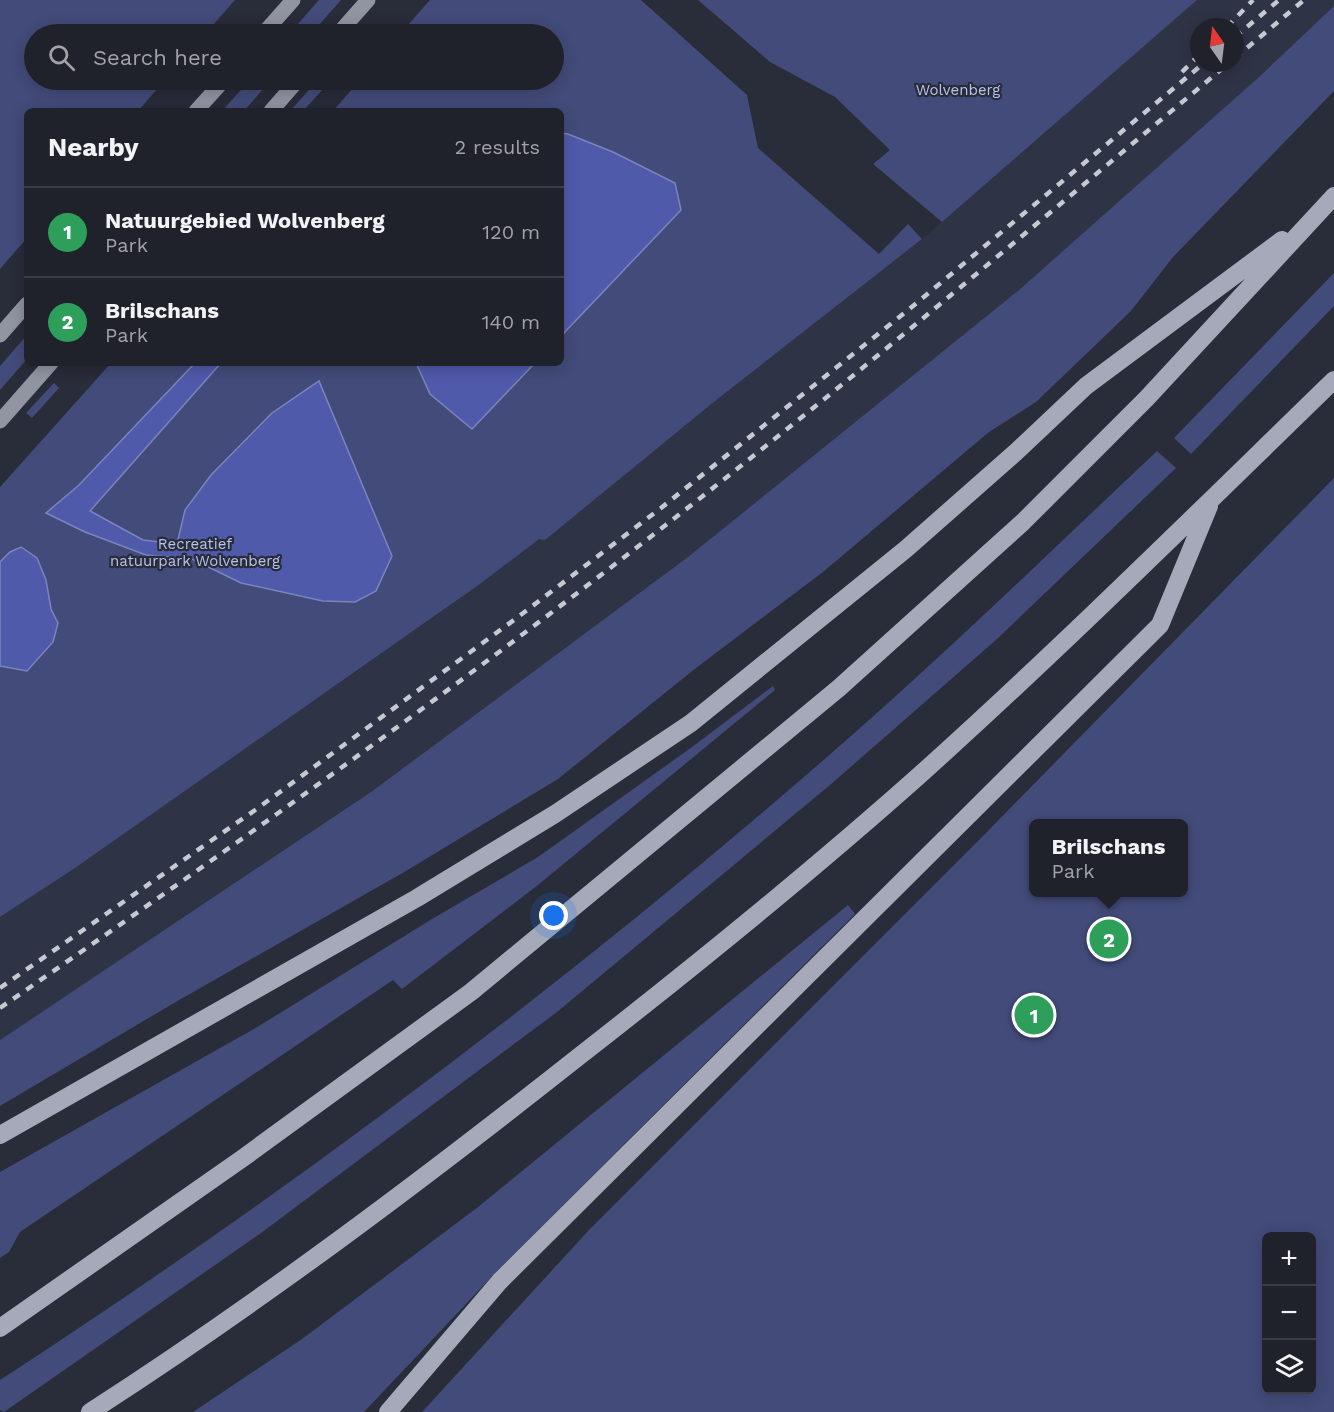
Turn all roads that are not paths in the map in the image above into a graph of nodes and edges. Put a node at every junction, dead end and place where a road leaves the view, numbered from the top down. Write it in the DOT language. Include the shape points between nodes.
graph roads {
  1 [pos="293,0"];
  2 [pos="368,0"];
  3 [pos="272,24"];
  4 [pos="347,24"];
  5 [pos="215,90"];
  6 [pos="289,90"];
  7 [pos="199,108"];
  8 [pos="274,108"];
  9 [pos="1334,196"];
  10 [pos="1317,214"];
  11 [pos="24,307"];
  12 [pos="0,335"];
  13 [pos="48,366"];
  14 [pos="1334,380"];
  15 [pos="0,421"];
  16 [pos="1212,499"];
  17 [pos="0,1135"];
  18 [pos="0,1328"];
  19 [pos="90,1412"];
  20 [pos="388,1412"];
  1 -- 3 [label="main road"];
  2 -- 4 [label="main road"];
  5 -- 7 [label="main road"];
  6 -- 8 [label="main road"];
  9 -- 10 [label="highway"];
  10 -- 17 [label="highway" via="1086,386 906,549 692,723 426,893"];
  10 -- 18 [label="highway" via="1147,398 1031,513 839,688 471,992"];
  11 -- 12 [label="main road"];
  13 -- 15 [label="main road"];
  14 -- 16 [label="highway"];
  16 -- 19 [label="highway" via="920,774 685,974 469,1144 271,1288"];
  16 -- 20 [label="highway" via="1160,625 500,1281"];
}
